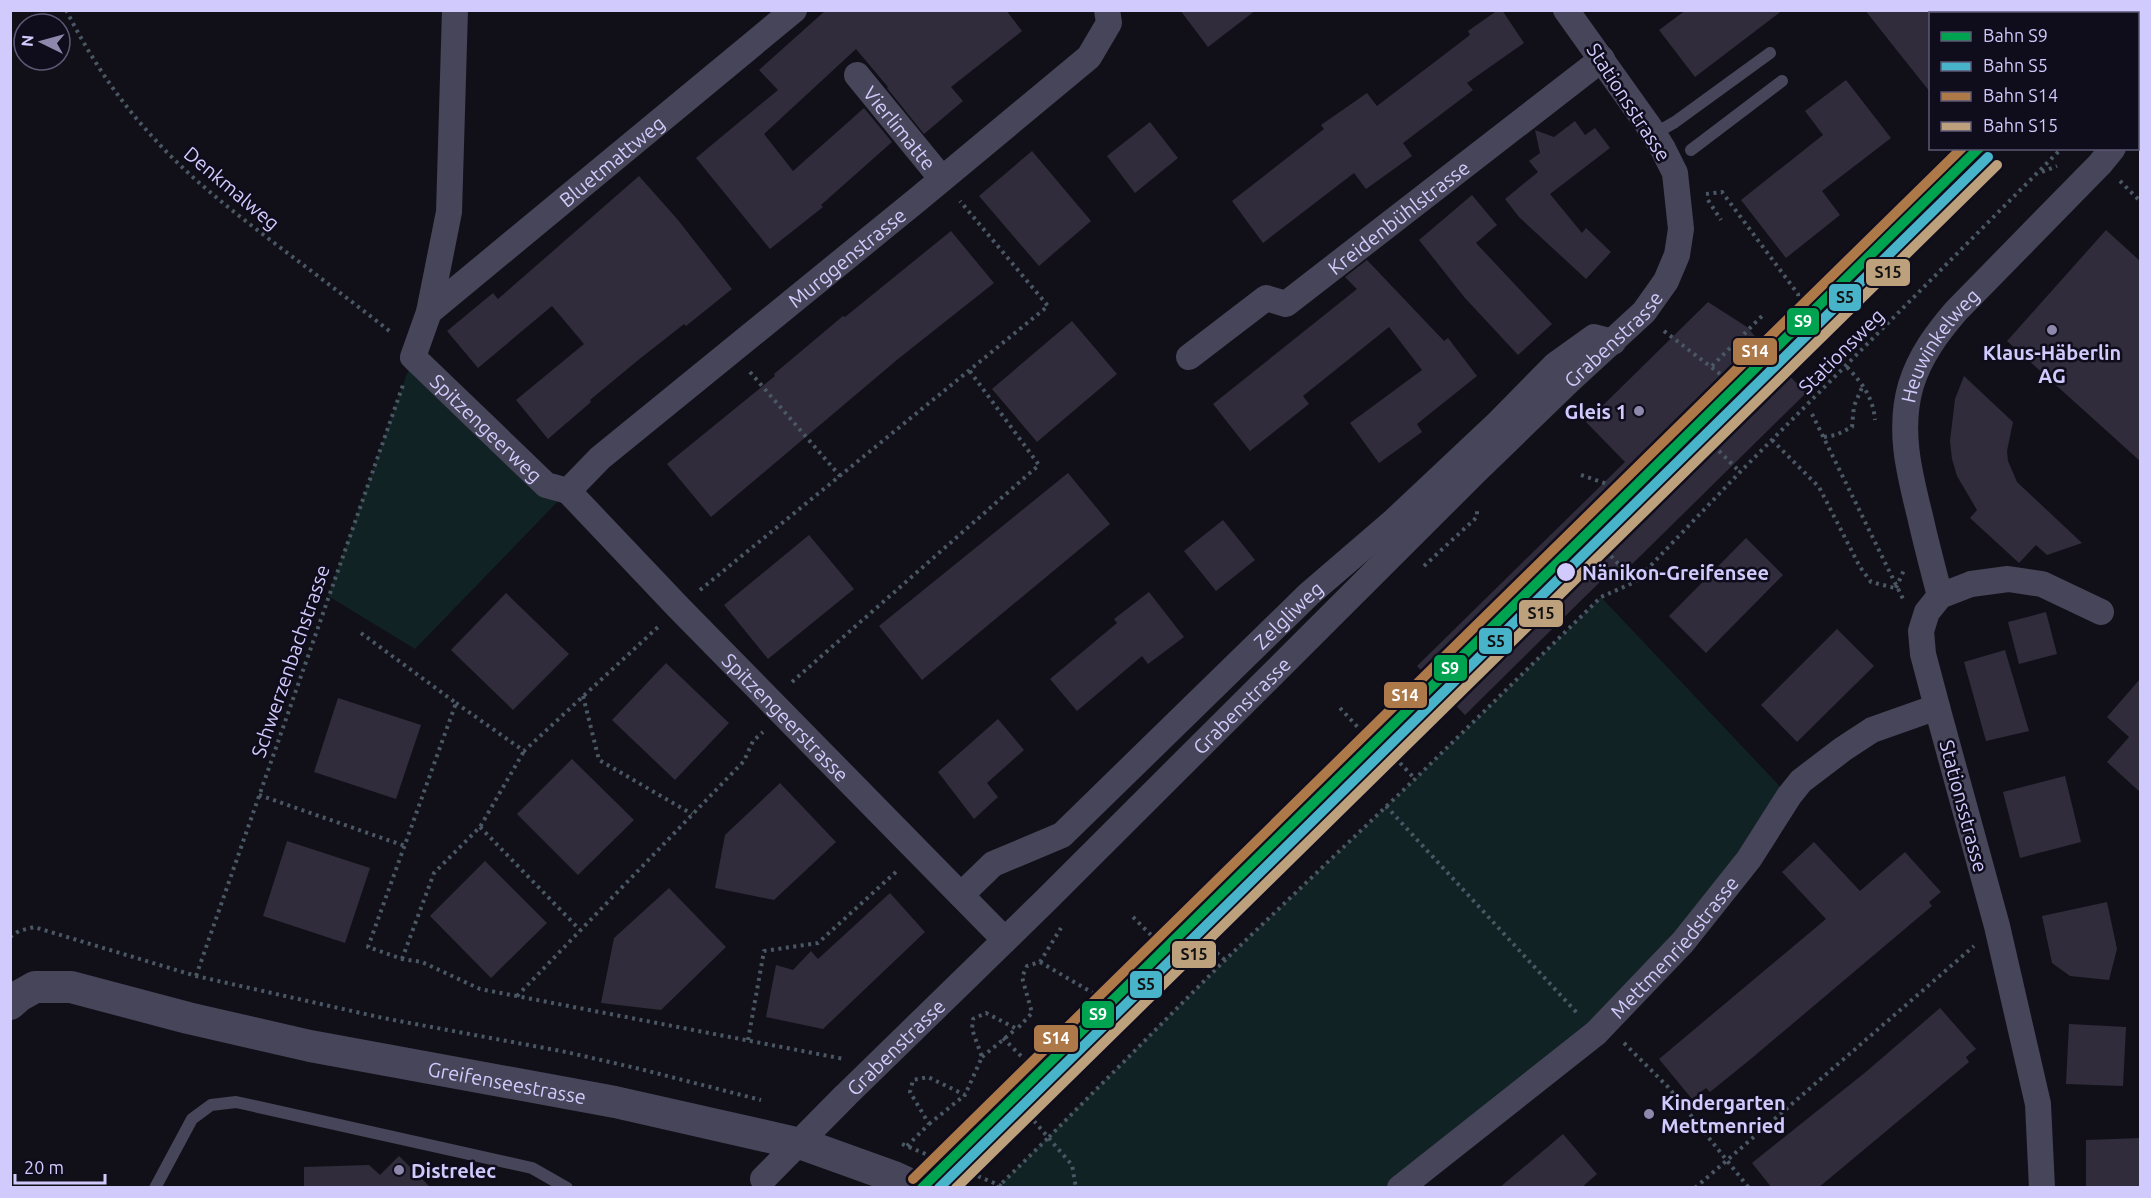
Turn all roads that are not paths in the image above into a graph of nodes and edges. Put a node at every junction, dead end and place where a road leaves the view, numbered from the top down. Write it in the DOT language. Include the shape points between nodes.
graph roads {
  1 [pos="455,10"];
  2 [pos="794,10"];
  3 [pos="1107,10"];
  4 [pos="1574,13"];
  5 [pos="1770,53"];
  6 [pos="1602,59"];
  7 [pos="857,75"];
  8 [pos="1782,81"];
  9 [pos="1654,134"];
  10 [pos="1691,150"];
  11 [pos="2111,150"];
  12 [pos="942,179"];
  13 [pos="1679,198"];
  14 [pos="429,312"];
  15 [pos="1613,342"];
  16 [pos="1189,357"];
  17 [pos="568,491"];
  18 [pos="1940,596"];
  19 [pos="2101,612"];
  20 [pos="1937,707"];
  21 [pos="962,895"];
  22 [pos="1005,940"];
  23 [pos="10,1004"];
  24 [pos="759,1183"];
  25 [pos="155,1188"];
  26 [pos="567,1188"];
  27 [pos="918,1188"];
  28 [pos="1400,1188"];
  29 [pos="2043,1188"];
  1 -- 14 [label="street" via="449,212"];
  2 -- 14 [label="street, Bluetmattweg"];
  3 -- 12 [label="street, Murggenstrasse" via="1109,23 1089,57"];
  4 -- 6 [label="street, Stationsstrasse"];
  5 -- 9 [label="lane"];
  6 -- 9 [label="street, Stationsstrasse"];
  6 -- 16 [label="street, Kreidenbühlstrasse" via="1286,304 1266,298"];
  7 -- 12 [label="street, Vierlimatte"];
  8 -- 10 [label="lane"];
  9 -- 13 [label="street, Stationsstrasse" via="1675,174"];
  11 -- 18 [label="street, Heuwinkelweg" via="1956,311 1922,358 1911,385 1904,444"];
  12 -- 17 [label="street, Murggenstrasse" via="600,458"];
  13 -- 15 [label="street, Grabenstrasse" via="1681,229 1677,255 1666,281 1644,312"];
  14 -- 17 [label="street, Spitzengeerweg" via="412,357 546,485"];
  15 -- 21 [label="street, Zelgliweg" via="1594,337 1556,365 1395,520 1310,594 1062,835 993,864"];
  15 -- 22 [label="street, Grabenstrasse" via="1477,470"];
  17 -- 21 [label="street, Spitzengeerstrasse"];
  18 -- 19 [label="street" via="1971,584 2024,580 2042,584"];
  18 -- 20 [label="street, Stationsstrasse" via="1927,612 1921,631"];
  20 -- 28 [label="street, Mettmenriedstrasse" via="1872,730 1801,781 1749,859 1683,942 1600,1028"];
  20 -- 29 [label="street, Stationsstrasse" via="1997,926 2038,1104"];
  21 -- 22 [label="street, Spitzengeerstrasse"];
  22 -- 24 [label="street, Grabenstrasse, bridge"];
  23 -- 27 [label="street, Greifenseestrasse" via="35,987 71,987 310,1047 615,1102 806,1145"];
  25 -- 26 [label="lane" via="192,1119 211,1105 236,1102 532,1168"];
}
